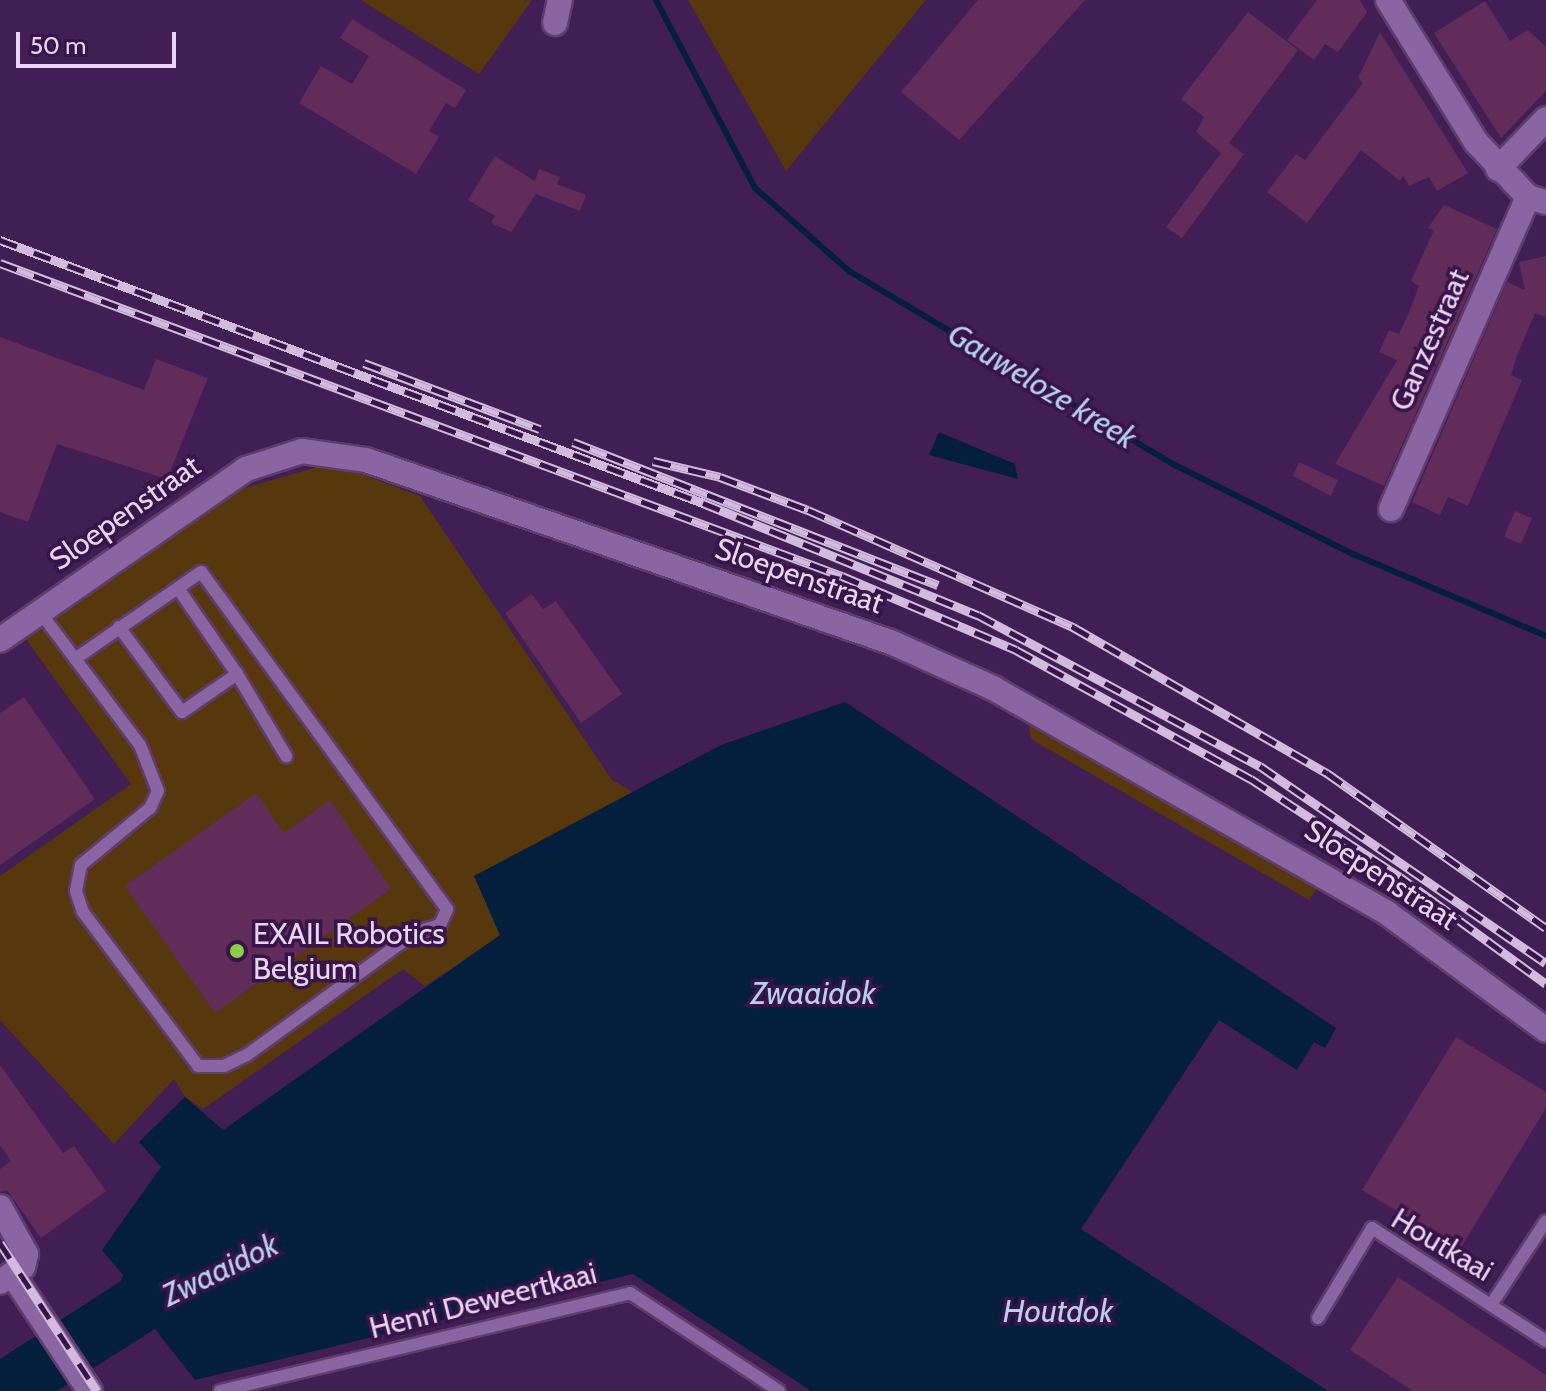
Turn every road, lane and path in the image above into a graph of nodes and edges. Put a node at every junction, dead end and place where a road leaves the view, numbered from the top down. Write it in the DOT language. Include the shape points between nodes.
graph roads {
  1 [pos="1388,0"];
  2 [pos="1546,119"];
  3 [pos="1498,169"];
  4 [pos="1537,200"];
  5 [pos="1391,509"];
  6 [pos="178,588"];
  7 [pos="40,612"];
  8 [pos="119,627"];
  9 [pos="0,640"];
  10 [pos="75,659"];
  11 [pos="237,674"];
  12 [pos="286,756"];
  13 [pos="1546,1030"];
  14 [pos="0,1207"];
  15 [pos="1546,1221"];
  16 [pos="6,1278"];
  17 [pos="1491,1305"];
  18 [pos="1318,1318"];
  19 [pos="1546,1341"];
  20 [pos="90,1391"];
  21 [pos="220,1391"];
  22 [pos="779,1391"];
  1 -- 3 [label="street"];
  2 -- 3 [label="street"];
  3 -- 4 [label="street"];
  4 -- 5 [label="street, Ganzestraat"];
  6 -- 8 [label="lane"];
  6 -- 10 [label="lane" via="201,572 447,909 440,925 414,933 224,1066 198,1066 183,1054 83,912 76,891 81,865 150,808 158,791 140,745"];
  6 -- 11 [label="lane"];
  7 -- 9 [label="street, Sloepenstraat"];
  7 -- 10 [label="lane"];
  7 -- 13 [label="street, Sloepenstraat" via="246,469 302,451 366,460 893,643 993,688 1387,913"];
  8 -- 10 [label="lane"];
  8 -- 11 [label="lane" via="182,712"];
  11 -- 12 [label="lane"];
  14 -- 16 [label="street" via="25,1246 23,1267"];
  15 -- 17 [label="lane, Houtkaai"];
  16 -- 20 [label="street" via="47,1326"];
  17 -- 18 [label="lane, Houtkaai" via="1372,1228"];
  17 -- 19 [label="lane, Houtkaai"];
  21 -- 22 [label="lane, Henri Deweertkaai" via="630,1293"];
}
